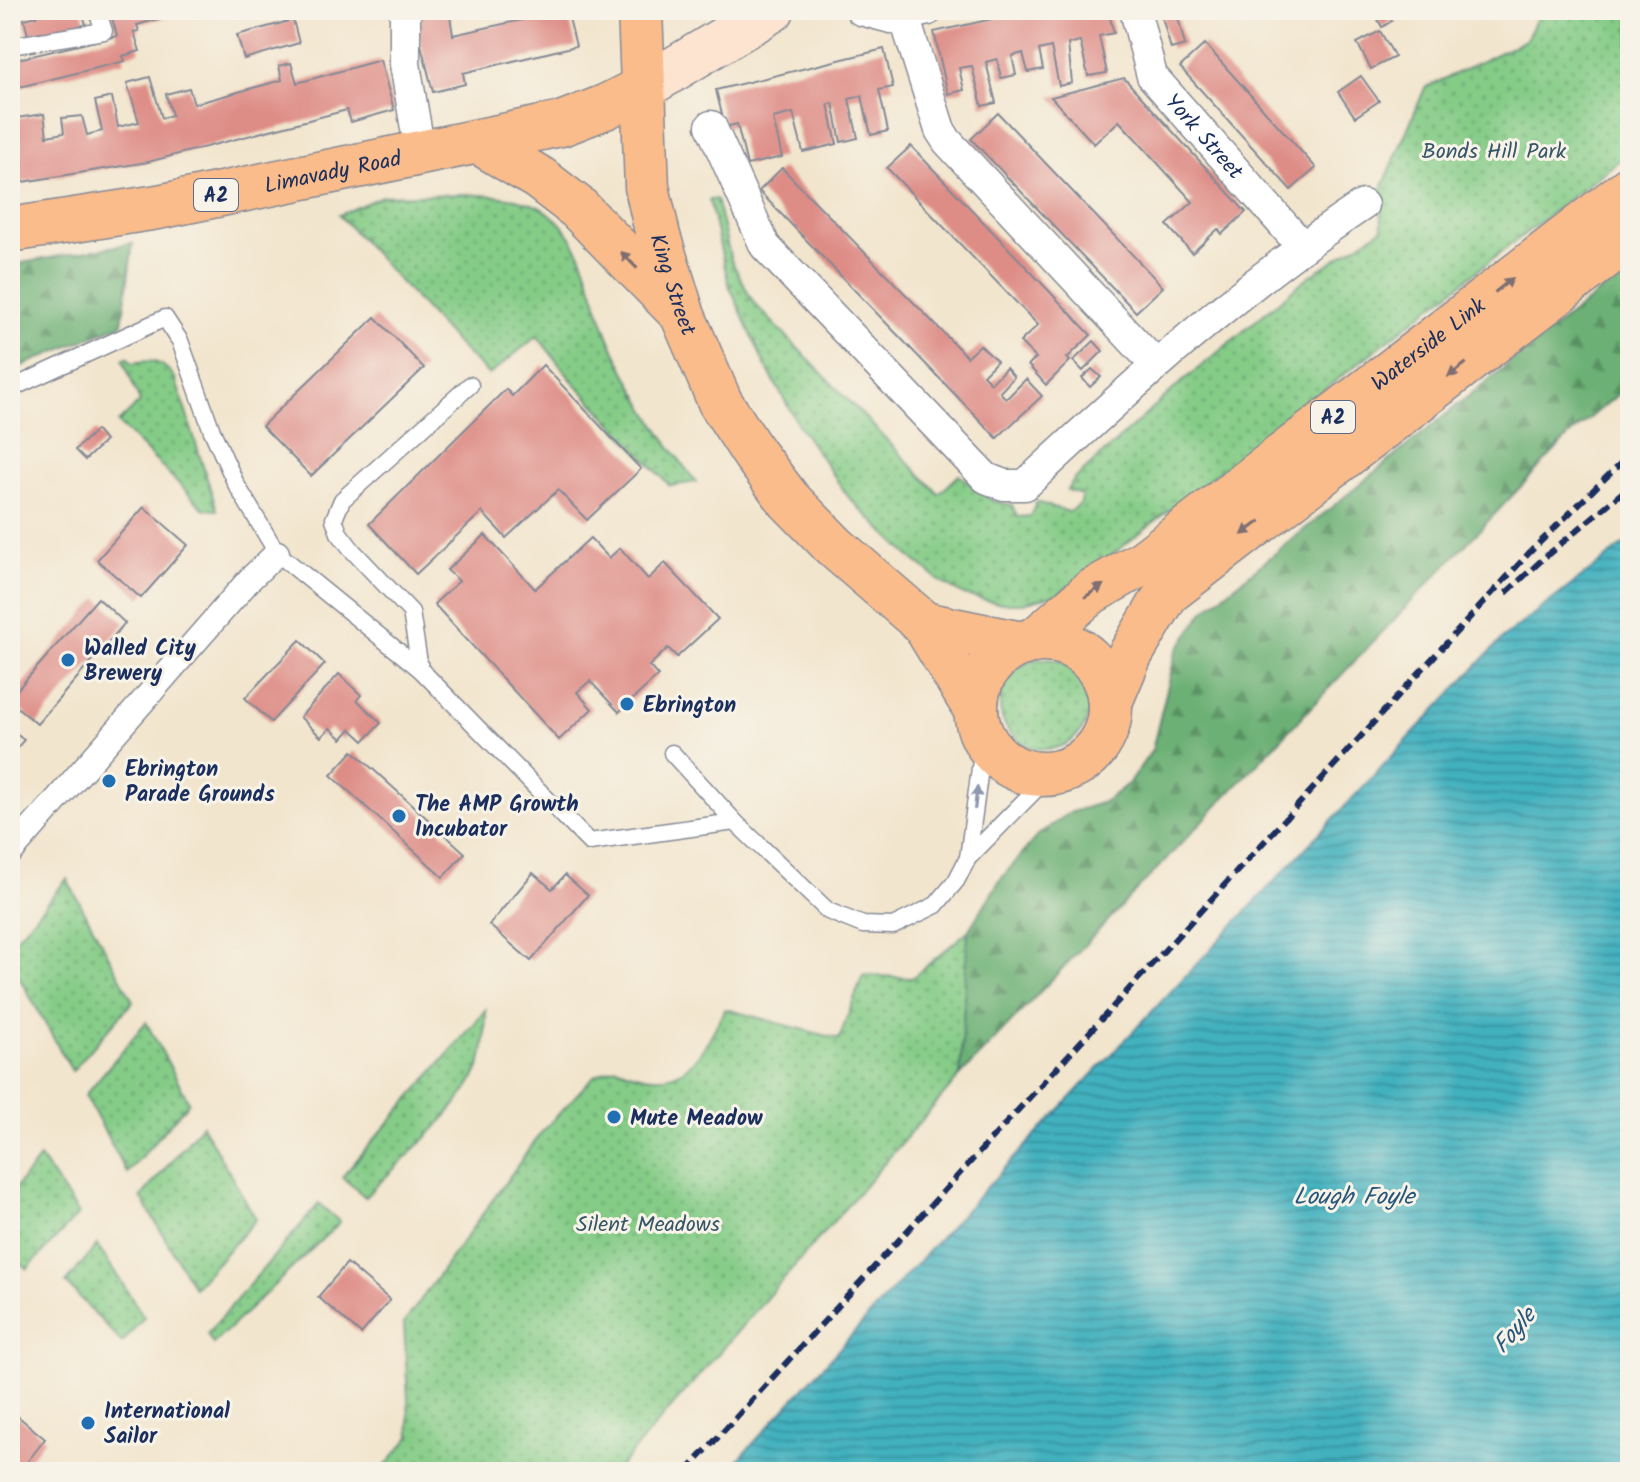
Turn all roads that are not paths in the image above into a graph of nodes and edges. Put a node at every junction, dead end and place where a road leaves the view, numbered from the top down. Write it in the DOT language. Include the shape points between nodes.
graph roads {
  1 [pos="97,10"];
  2 [pos="405,10"];
  3 [pos="640,10"];
  4 [pos="861,10"];
  5 [pos="1135,10"];
  6 [pos="762,11"];
  7 [pos="916,13"];
  8 [pos="10,46"];
  9 [pos="641,89"];
  10 [pos="711,126"];
  11 [pos="479,142"];
  12 [pos="420,152"];
  13 [pos="1630,188"];
  14 [pos="1363,205"];
  15 [pos="10,230"];
  16 [pos="1630,237"];
  17 [pos="1302,246"];
  18 [pos="683,316"];
  19 [pos="1155,364"];
  20 [pos="470,385"];
  21 [pos="10,389"];
  22 [pos="277,553"];
  23 [pos="924,624"];
  24 [pos="1028,642"];
  25 [pos="420,669"];
  26 [pos="1110,702"];
  27 [pos="980,724"];
  28 [pos="672,753"];
  29 [pos="1051,774"];
  30 [pos="735,822"];
  31 [pos="10,853"];
  32 [pos="968,858"];
  1 -- 8 [label="lane" via="104,31"];
  2 -- 12 [label="street" via="405,64"];
  3 -- 9 [label="highway, King Street"];
  4 -- 7 [label="street" via="891,18"];
  5 -- 17 [label="street, York Street" via="1152,76"];
  6 -- 9 [label="main road"];
  7 -- 19 [label="street" via="940,130 947,141"];
  9 -- 11 [label="highway, A2" via="561,124"];
  9 -- 18 [label="highway, King Street" via="647,187"];
  10 -- 19 [label="street" via="765,246 986,478 1025,485"];
  11 -- 12 [label="highway, A2"];
  18 -- 11 [label="highway, one-way" via="578,208"];
  12 -- 15 [label="highway, Limavady Road / A2" via="158,207"];
  24 -- 13 [label="highway, Waterside Link / A2, one-way" via="1091,592 1144,562"];
  14 -- 17 [label="street"];
  16 -- 26 [label="highway, Waterside Link / A2, one-way" via="1167,593 1130,655"];
  17 -- 19 [label="street"];
  18 -- 23 [label="highway, King Street" via="720,402 789,500"];
  20 -- 25 [label="lane" via="342,500 334,519 353,551 411,612"];
  21 -- 22 [label="lane" via="165,318 180,341 236,484"];
  22 -- 25 [label="lane"];
  22 -- 31 [label="street"];
  23 -- 24 [label="highway, King Street"];
  23 -- 27 [label="highway, King Street"];
  24 -- 26 [label="highway" via="1055,642 1081,653 1094,663"];
  24 -- 27 [label="highway, Waterside Link / A2" via="991,665 980,685"];
  25 -- 30 [label="lane" via="589,842"];
  26 -- 29 [label="highway, Waterside Link / A2" via="1098,746 1078,765"];
  27 -- 29 [label="highway" via="1003,761 1035,774"];
  32 -- 27 [label="lane, one-way"];
  28 -- 30 [label="lane"];
  29 -- 32 [label="lane"];
  30 -- 32 [label="lane" via="828,911 863,925 893,926 936,905"];
}
